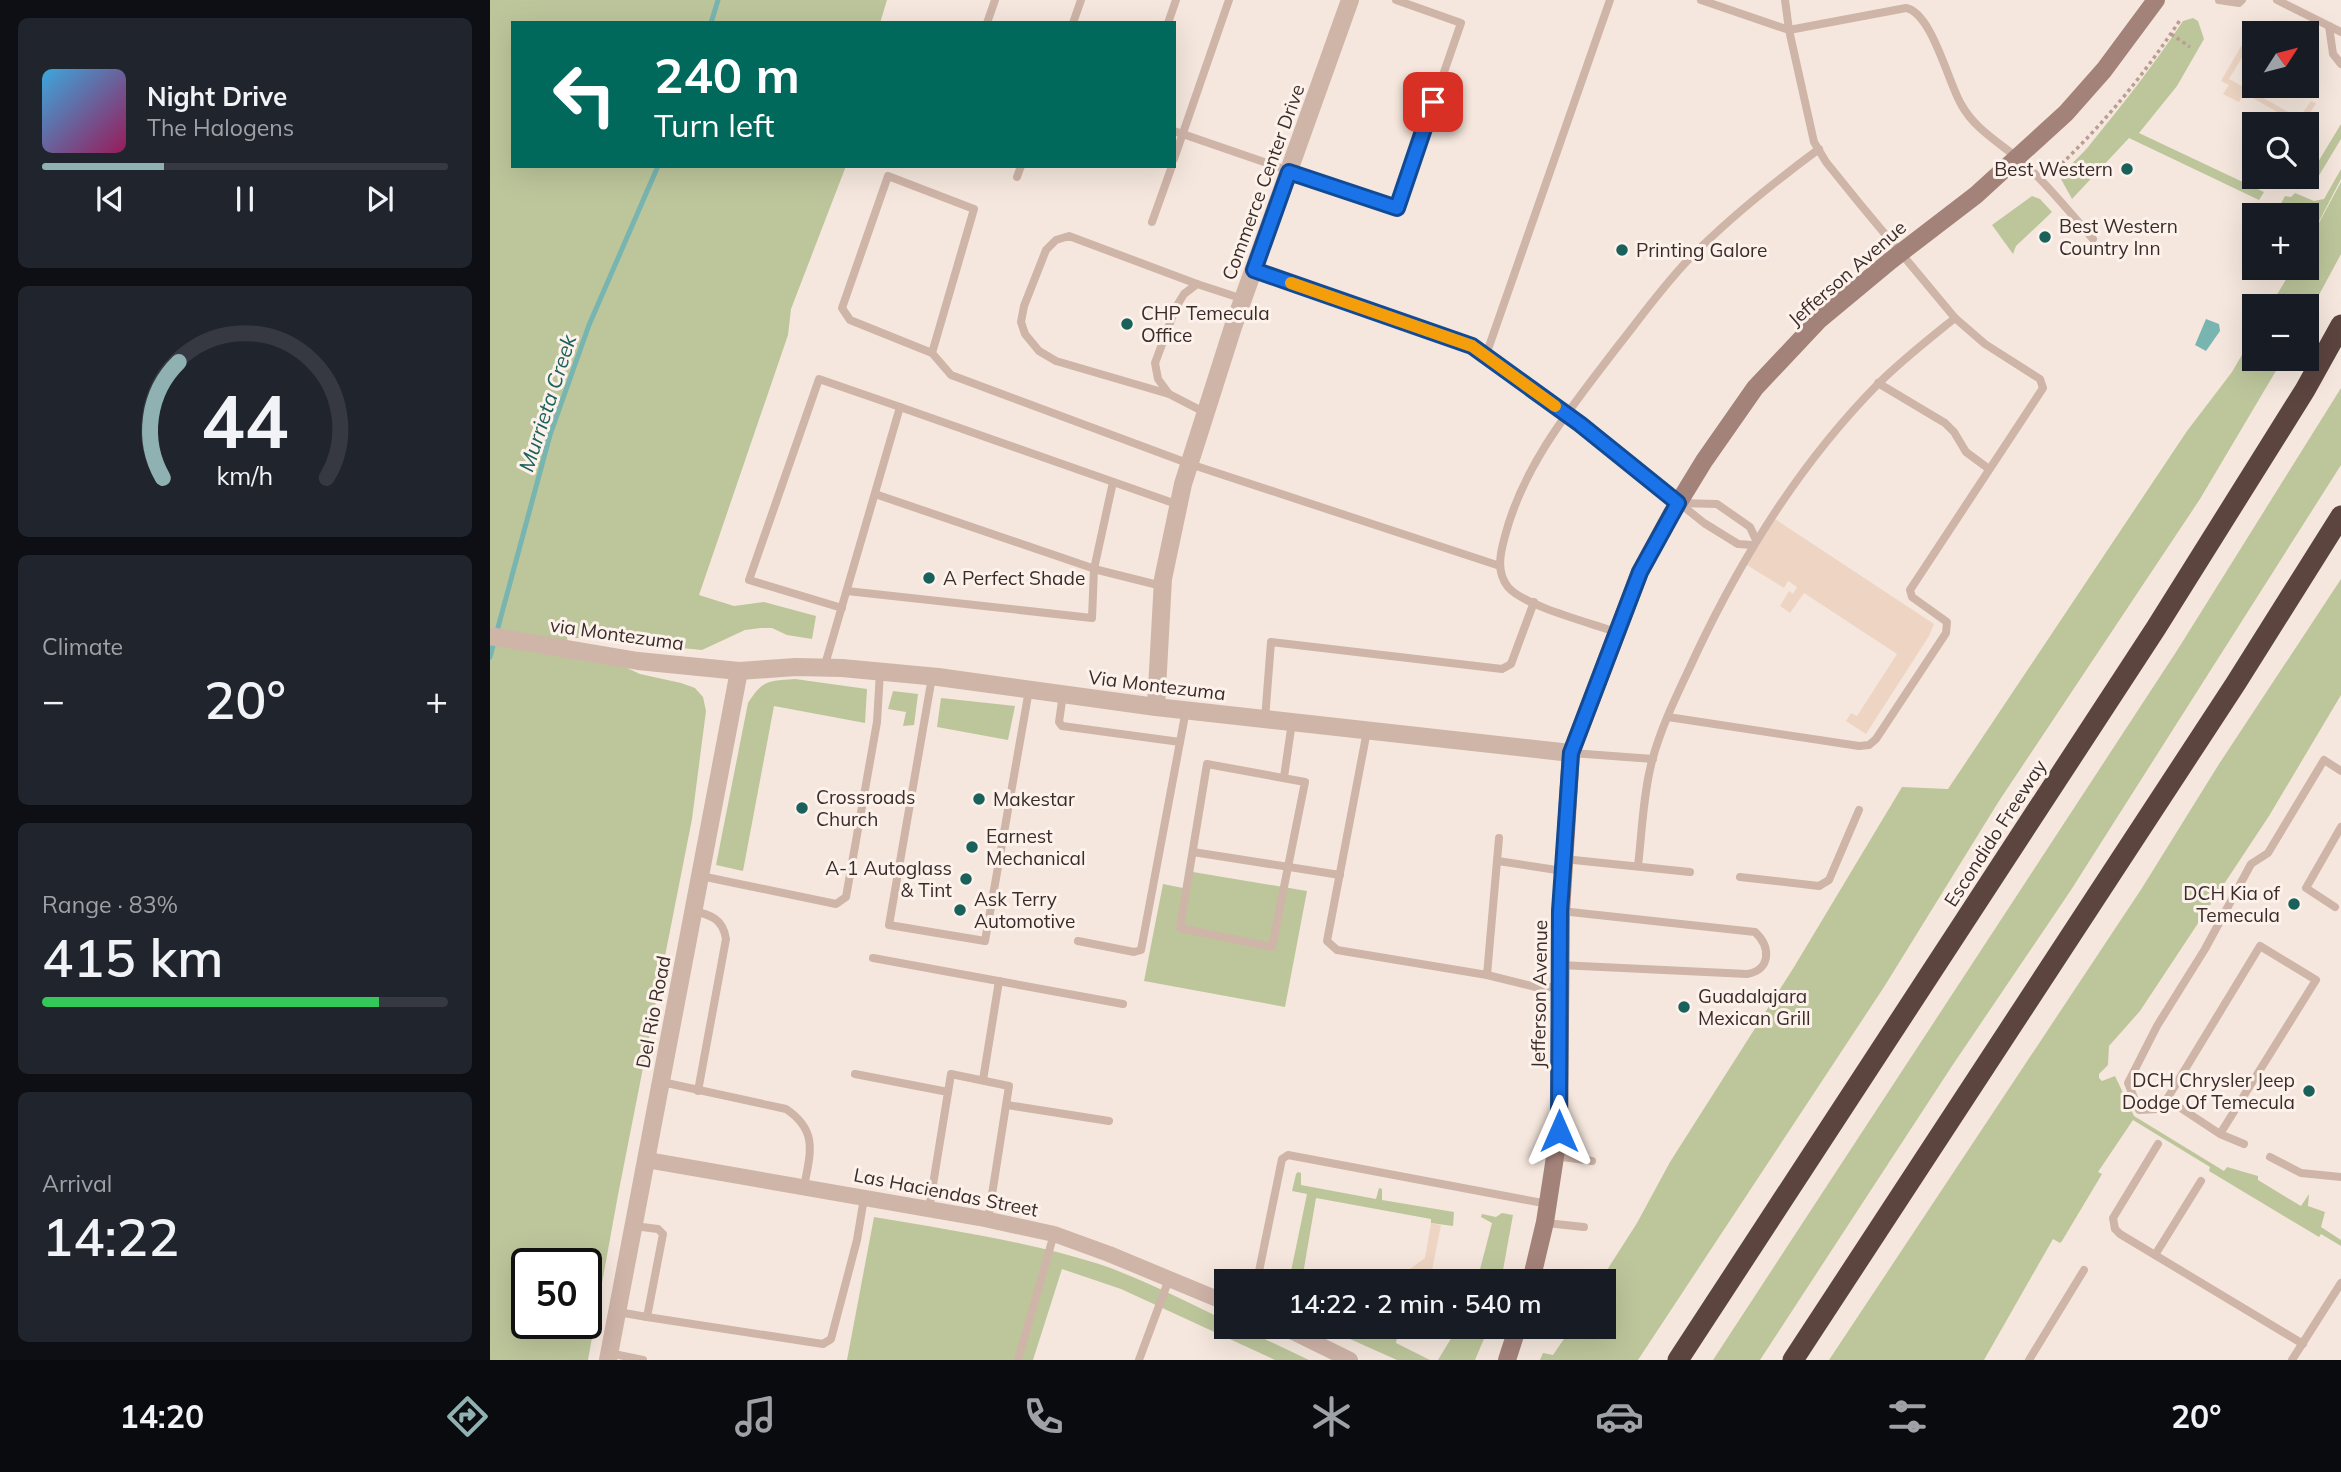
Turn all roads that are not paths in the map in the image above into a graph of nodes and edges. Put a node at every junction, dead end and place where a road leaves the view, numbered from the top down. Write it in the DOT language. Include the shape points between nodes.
graph roads {
  1 [pos="995,0"];
  2 [pos="1081,0"];
  3 [pos="1176,0"];
  4 [pos="1230,0"];
  5 [pos="1350,0"];
  6 [pos="1396,0"];
  7 [pos="1610,0"];
  8 [pos="1701,0"];
  9 [pos="1785,0"];
  10 [pos="2155,0"];
  11 [pos="2219,0"];
  12 [pos="2242,0"];
  13 [pos="2277,0"];
  14 [pos="988,21"];
  15 [pos="1074,21"];
  16 [pos="1169,21"];
  17 [pos="2329,26"];
  18 [pos="1789,30"];
  19 [pos="2341,32"];
  20 [pos="2341,64"];
  21 [pos="1179,132"];
  22 [pos="1819,149"];
  23 [pos="2018,158"];
  24 [pos="1020,168"];
  25 [pos="1171,168"];
  26 [pos="1289,172"];
  27 [pos="1017,177"];
  28 [pos="1152,222"];
  29 [pos="2093,239"];
  30 [pos="1900,253"];
  31 [pos="1254,270"];
  32 [pos="1197,284"];
  33 [pos="1243,299"];
  34 [pos="1955,318"];
  35 [pos="2341,325"];
  36 [pos="932,353"];
  37 [pos="1486,355"];
  38 [pos="1878,383"];
  39 [pos="1169,394"];
  40 [pos="900,407"];
  41 [pos="1206,413"];
  42 [pos="1566,413"];
  43 [pos="1190,464"];
  44 [pos="1989,469"];
  45 [pos="1114,482"];
  46 [pos="875,494"];
  47 [pos="1678,503"];
  48 [pos="1179,505"];
  49 [pos="2341,516"];
  50 [pos="1755,542"];
  51 [pos="1500,566"];
  52 [pos="1094,569"];
  53 [pos="1162,586"];
  54 [pos="847,591"];
  55 [pos="1534,602"];
  56 [pos="842,608"];
  57 [pos="1616,632"];
  58 [pos="490,636"];
  59 [pos="824,668"];
  60 [pos="739,670"];
  61 [pos="880,672"];
  62 [pos="932,677"];
  63 [pos="1029,690"];
  64 [pos="1063,694"];
  65 [pos="1156,707"];
  66 [pos="1186,710"];
  67 [pos="1668,717"];
  68 [pos="1265,719"];
  69 [pos="1292,722"];
  70 [pos="1367,730"];
  71 [pos="1180,742"];
  72 [pos="1571,753"];
  73 [pos="1653,759"];
  74 [pos="2341,771"];
  75 [pos="1284,777"];
  76 [pos="1859,810"];
  77 [pos="2341,827"];
  78 [pos="1499,838"];
  79 [pos="1193,852"];
  80 [pos="1498,861"];
  81 [pos="1563,865"];
  82 [pos="1638,866"];
  83 [pos="1288,868"];
  84 [pos="1690,872"];
  85 [pos="1340,875"];
  86 [pos="700,876"];
  87 [pos="1740,877"];
  88 [pos="2335,907"];
  89 [pos="694,911"];
  90 [pos="1560,911"];
  91 [pos="1078,941"];
  92 [pos="873,958"];
  93 [pos="1560,965"];
  94 [pos="1487,975"];
  95 [pos="999,981"];
  96 [pos="1560,984"];
  97 [pos="1123,1004"];
  98 [pos="855,1074"];
  99 [pos="983,1080"];
  100 [pos="662,1083"];
  101 [pos="698,1091"];
  102 [pos="948,1092"];
  103 [pos="2168,1099"];
  104 [pos="1006,1105"];
  105 [pos="1109,1121"];
  106 [pos="2220,1134"];
  107 [pos="2158,1144"];
  108 [pos="2244,1144"];
  109 [pos="1555,1156"];
  110 [pos="2270,1157"];
  111 [pos="647,1160"];
  112 [pos="1592,1161"];
  113 [pos="2341,1177"];
  114 [pos="2201,1181"];
  115 [pos="804,1188"];
  116 [pos="864,1198"];
  117 [pos="1548,1204"];
  118 [pos="929,1209"];
  119 [pos="988,1220"];
  120 [pos="1545,1223"];
  121 [pos="634,1226"];
  122 [pos="1584,1227"];
  123 [pos="1054,1234"];
  124 [pos="2155,1255"];
  125 [pos="1259,1269"];
  126 [pos="1534,1269"];
  127 [pos="2084,1270"];
  128 [pos="1169,1279"];
  129 [pos="2341,1283"];
  130 [pos="1214,1298"];
  131 [pos="617,1312"];
  132 [pos="647,1317"];
  133 [pos="1307,1339"];
  134 [pos="1514,1339"];
  135 [pos="2303,1344"];
  136 [pos="609,1357"];
  137 [pos="643,1360"];
  138 [pos="1018,1360"];
  139 [pos="1139,1360"];
  140 [pos="1350,1360"];
  141 [pos="1507,1360"];
  142 [pos="1678,1360"];
  143 [pos="1793,1360"];
  144 [pos="2029,1360"];
  145 [pos="2292,1360"];
  1 -- 14 [label="lane"];
  2 -- 15 [label="lane"];
  3 -- 16 [label="lane"];
  4 -- 21 [label="lane"];
  5 -- 26 [label="street, Commerce Center Drive"];
  6 -- 26 [label="lane" via="1461,23 1397,208"];
  7 -- 37 [label="lane"];
  8 -- 18 [label="lane"];
  9 -- 18 [label="lane"];
  10 -- 23 [label="main road, Jefferson Avenue" via="2104,70"];
  11 -- 12 [label="lane"];
  13 -- 17 [label="lane"];
  17 -- 19 [label="lane"];
  17 -- 20 [label="lane" via="2333,54"];
  18 -- 22 [label="lane"];
  18 -- 23 [label="lane" via="1912,9 1925,23 1961,106"];
  21 -- 26 [label="lane"];
  22 -- 30 [label="lane"];
  22 -- 42 [label="lane" via="1688,260"];
  23 -- 29 [label="lane"];
  23 -- 30 [label="main road, Jefferson Avenue"];
  24 -- 27 [label="lane"];
  25 -- 28 [label="lane"];
  26 -- 31 [label="street, Commerce Center Drive"];
  30 -- 34 [label="lane"];
  30 -- 47 [label="main road, Jefferson Avenue" via="1819,320 1755,388"];
  31 -- 33 [label="street, Commerce Center Drive"];
  31 -- 37 [label="lane" via="1472,346"];
  32 -- 33 [label="lane"];
  32 -- 39 [label="lane" via="1176,307 1155,363 1158,379"];
  32 -- 39 [label="lane" via="1069,236 1046,250 1024,306 1021,322 1039,351 1056,361"];
  33 -- 41 [label="street, Commerce Center Drive"];
  34 -- 38 [label="lane"];
  34 -- 44 [label="lane" via="1985,344 2040,379 2043,388"];
  35 -- 142 [label="highway, Escondido Freeway" via="2157,628"];
  36 -- 36 [label="lane" via="974,209 888,176 842,308 850,320 863,327"];
  36 -- 43 [label="lane" via="951,375"];
  37 -- 42 [label="lane"];
  38 -- 44 [label="lane" via="1945,423 1966,452"];
  38 -- 50 [label="lane" via="1842,423"];
  39 -- 41 [label="lane"];
  40 -- 45 [label="lane"];
  40 -- 46 [label="lane"];
  40 -- 56 [label="lane" via="819,379 749,580"];
  41 -- 43 [label="street, Commerce Center Drive"];
  42 -- 47 [label="lane"];
  42 -- 51 [label="lane" via="1536,460 1511,513"];
  43 -- 48 [label="street, Commerce Center Drive"];
  43 -- 51 [label="lane"];
  44 -- 67 [label="lane" via="1910,590 1912,597 1947,622 1946,632 1869,745"];
  45 -- 48 [label="lane"];
  45 -- 52 [label="lane"];
  46 -- 52 [label="lane"];
  46 -- 54 [label="lane"];
  47 -- 50 [label="lane" via="1738,544"];
  47 -- 50 [label="lane" via="1717,504 1750,527"];
  47 -- 57 [label="main road, Jefferson Avenue" via="1640,572"];
  48 -- 53 [label="street, Commerce Center Drive"];
  49 -- 143 [label="highway"];
  50 -- 67 [label="lane" via="1717,609"];
  51 -- 55 [label="lane" via="1508,587"];
  52 -- 53 [label="lane"];
  52 -- 54 [label="lane" via="1092,618"];
  53 -- 65 [label="street, Commerce Center Drive"];
  54 -- 56 [label="lane"];
  55 -- 57 [label="lane"];
  55 -- 68 [label="lane" via="1511,664 1502,669 1272,642"];
  56 -- 59 [label="lane"];
  57 -- 72 [label="main road, Jefferson Avenue"];
  58 -- 60 [label="street, via Montezuma" via="638,661"];
  59 -- 60 [label="street, Via Montezuma"];
  59 -- 61 [label="street, Via Montezuma"];
  60 -- 86 [label="street, Del Rio Road"];
  61 -- 62 [label="street, Via Montezuma"];
  61 -- 86 [label="lane" via="877,722 846,897 836,904"];
  62 -- 63 [label="street, Via Montezuma"];
  62 -- 63 [label="lane" via="889,925 985,941"];
  63 -- 64 [label="street, Via Montezuma"];
  64 -- 65 [label="street, Via Montezuma"];
  64 -- 71 [label="lane" via="1062,726"];
  65 -- 66 [label="street, Via Montezuma"];
  66 -- 68 [label="street, Via Montezuma"];
  66 -- 71 [label="lane"];
  67 -- 73 [label="lane"];
  68 -- 69 [label="street, Via Montezuma"];
  69 -- 70 [label="street, Via Montezuma"];
  69 -- 75 [label="lane"];
  70 -- 72 [label="street, Via Montezuma"];
  70 -- 85 [label="lane"];
  71 -- 91 [label="lane" via="1141,950"];
  72 -- 73 [label="lane"];
  72 -- 81 [label="main road, Jefferson Avenue"];
  73 -- 82 [label="lane"];
  74 -- 103 [label="lane" via="2324,760 2268,853 2251,864 2157,1027 2128,1083 2139,1110 2159,1109"];
  75 -- 79 [label="lane" via="1207,764"];
  75 -- 83 [label="lane" via="1304,782"];
  76 -- 87 [label="lane" via="1829,880 1819,886"];
  77 -- 88 [label="lane" via="2306,888"];
  78 -- 80 [label="lane"];
  79 -- 83 [label="lane"];
  79 -- 83 [label="lane" via="1180,928 1272,947"];
  80 -- 81 [label="lane"];
  80 -- 94 [label="lane"];
  81 -- 82 [label="lane"];
  81 -- 90 [label="main road, Jefferson Avenue"];
  82 -- 84 [label="lane"];
  83 -- 85 [label="lane"];
  85 -- 94 [label="lane" via="1327,941 1337,950"];
  86 -- 89 [label="street, Del Rio Road"];
  89 -- 100 [label="street, Del Rio Road"];
  89 -- 101 [label="lane" via="718,920 726,939"];
  90 -- 93 [label="main road, Jefferson Avenue"];
  90 -- 93 [label="lane" via="1755,932 1766,951 1763,967 1747,974"];
  92 -- 95 [label="lane"];
  93 -- 96 [label="main road, Jefferson Avenue"];
  94 -- 96 [label="lane" via="1545,989"];
  95 -- 97 [label="lane"];
  95 -- 99 [label="lane"];
  96 -- 109 [label="main road, Jefferson Avenue"];
  98 -- 102 [label="lane"];
  99 -- 102 [label="lane" via="951,1074"];
  99 -- 104 [label="lane" via="1009,1086"];
  100 -- 101 [label="lane"];
  100 -- 111 [label="street, Del Rio Road"];
  101 -- 115 [label="lane" via="786,1109 799,1117 810,1141"];
  102 -- 118 [label="lane"];
  103 -- 106 [label="lane"];
  103 -- 106 [label="lane" via="2260,946 2316,980"];
  104 -- 105 [label="lane"];
  104 -- 119 [label="lane"];
  106 -- 108 [label="lane"];
  107 -- 124 [label="lane" via="2113,1218 2120,1234"];
  109 -- 112 [label="lane"];
  109 -- 117 [label="main road, Jefferson Avenue"];
  110 -- 113 [label="lane" via="2301,1173"];
  111 -- 115 [label="street, Las Haciendas Street"];
  111 -- 121 [label="street, Del Rio Road"];
  114 -- 124 [label="lane"];
  115 -- 116 [label="street, Las Haciendas Street"];
  116 -- 118 [label="street, Las Haciendas Street"];
  116 -- 132 [label="lane" via="831,1339 824,1344"];
  117 -- 120 [label="main road, Jefferson Avenue"];
  117 -- 125 [label="lane" via="1288,1155 1282,1159"];
  118 -- 119 [label="street, Las Haciendas Street"];
  119 -- 123 [label="street, Las Haciendas Street"];
  120 -- 122 [label="lane"];
  120 -- 126 [label="main road, Jefferson Avenue"];
  121 -- 131 [label="street, Del Rio Road"];
  121 -- 132 [label="lane" via="663,1234"];
  123 -- 128 [label="street, Las Haciendas Street"];
  123 -- 138 [label="lane"];
  124 -- 135 [label="lane"];
  127 -- 144 [label="lane"];
  128 -- 130 [label="street, Las Haciendas Street"];
  128 -- 139 [label="lane"];
  129 -- 135 [label="lane"];
  131 -- 132 [label="lane"];
  131 -- 136 [label="street, Del Rio Road"];
  133 -- 140 [label="street"];
  134 -- 141 [label="main road"];
  135 -- 145 [label="lane"];
  136 -- 137 [label="lane"];
}
